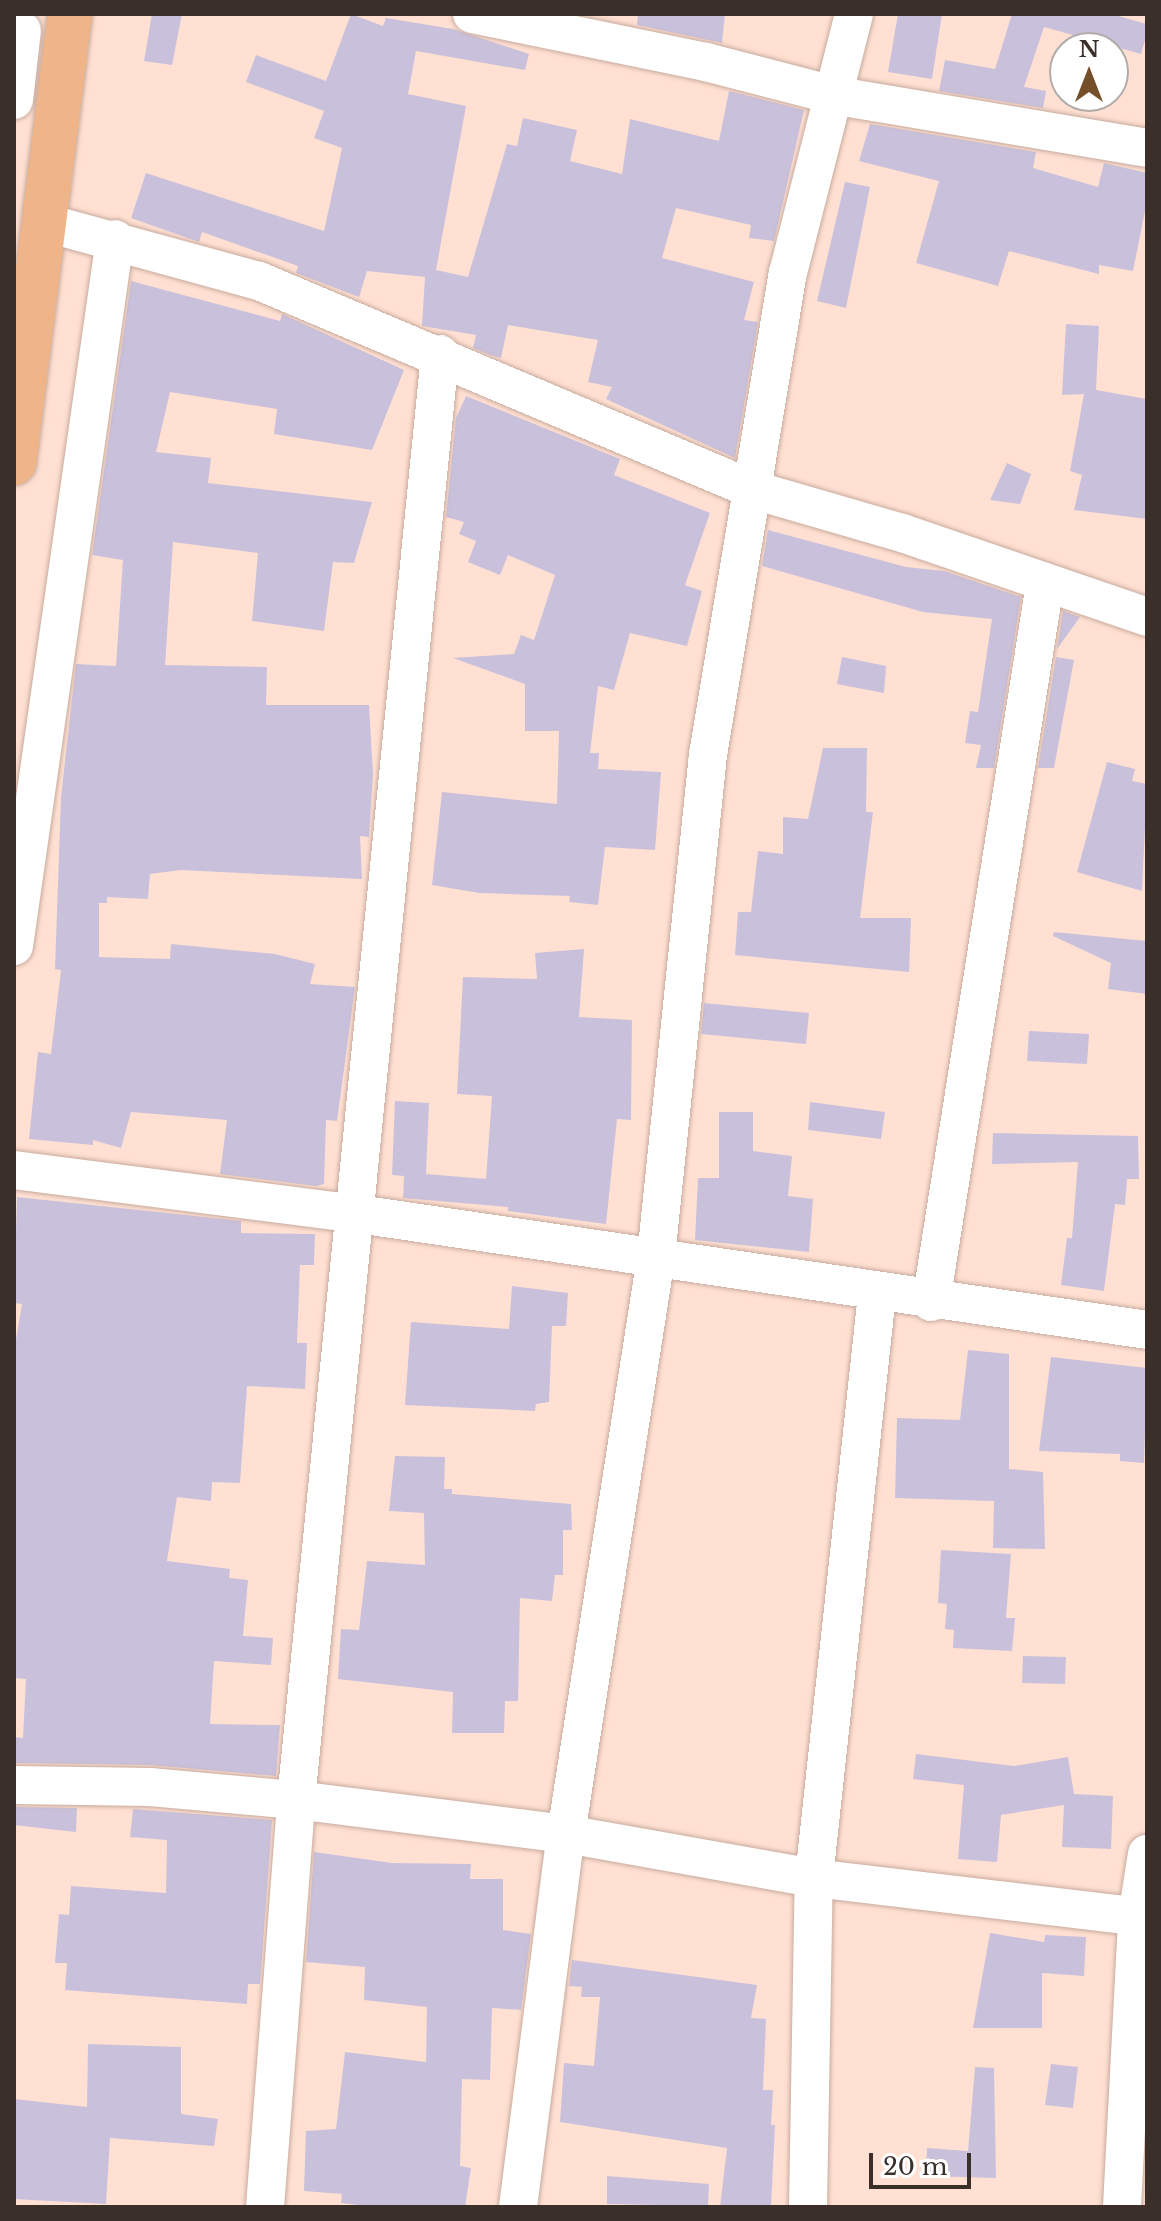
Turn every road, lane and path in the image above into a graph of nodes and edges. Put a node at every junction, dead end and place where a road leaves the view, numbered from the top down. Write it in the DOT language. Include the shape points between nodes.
graph roads {
  1 [pos="854,14"];
  2 [pos="487,16"];
  3 [pos="69,25"];
  4 [pos="18,30"];
  5 [pos="837,96"];
  6 [pos="14,100"];
  7 [pos="1147,148"];
  8 [pos="43,222"];
  9 [pos="115,239"];
  10 [pos="440,354"];
  11 [pos="14,463"];
  12 [pos="754,490"];
  13 [pos="1045,584"];
  14 [pos="1147,617"];
  15 [pos="14,946"];
  16 [pos="14,1170"];
  17 [pos="358,1214"];
  18 [pos="656,1257"];
  19 [pos="877,1294"];
  20 [pos="931,1302"];
  21 [pos="1147,1330"];
  22 [pos="14,1785"];
  23 [pos="296,1800"];
  24 [pos="566,1834"];
  25 [pos="1147,1854"];
  26 [pos="814,1878"];
  27 [pos="1142,1918"];
  28 [pos="265,2207"];
  29 [pos="518,2207"];
  30 [pos="808,2207"];
  31 [pos="1122,2207"];
  1 -- 5 [label="street"];
  2 -- 5 [label="street"];
  3 -- 4 [label="street"];
  3 -- 8 [label="main road"];
  4 -- 6 [label="street"];
  5 -- 7 [label="street"];
  5 -- 12 [label="street" via="788,273"];
  8 -- 9 [label="street"];
  8 -- 11 [label="main road"];
  9 -- 10 [label="street" via="259,281"];
  9 -- 15 [label="street"];
  10 -- 12 [label="street"];
  10 -- 17 [label="street"];
  12 -- 13 [label="street" via="902,533"];
  12 -- 18 [label="street" via="708,755"];
  13 -- 14 [label="street"];
  13 -- 20 [label="street"];
  16 -- 17 [label="street"];
  17 -- 18 [label="street"];
  17 -- 23 [label="street"];
  18 -- 19 [label="street"];
  18 -- 24 [label="street"];
  19 -- 20 [label="street"];
  19 -- 26 [label="street"];
  20 -- 21 [label="street"];
  22 -- 23 [label="street" via="150,1787"];
  23 -- 24 [label="street"];
  23 -- 28 [label="street"];
  24 -- 26 [label="street"];
  24 -- 29 [label="street"];
  25 -- 27 [label="street"];
  26 -- 27 [label="street"];
  26 -- 30 [label="street"];
  27 -- 31 [label="street"];
}
